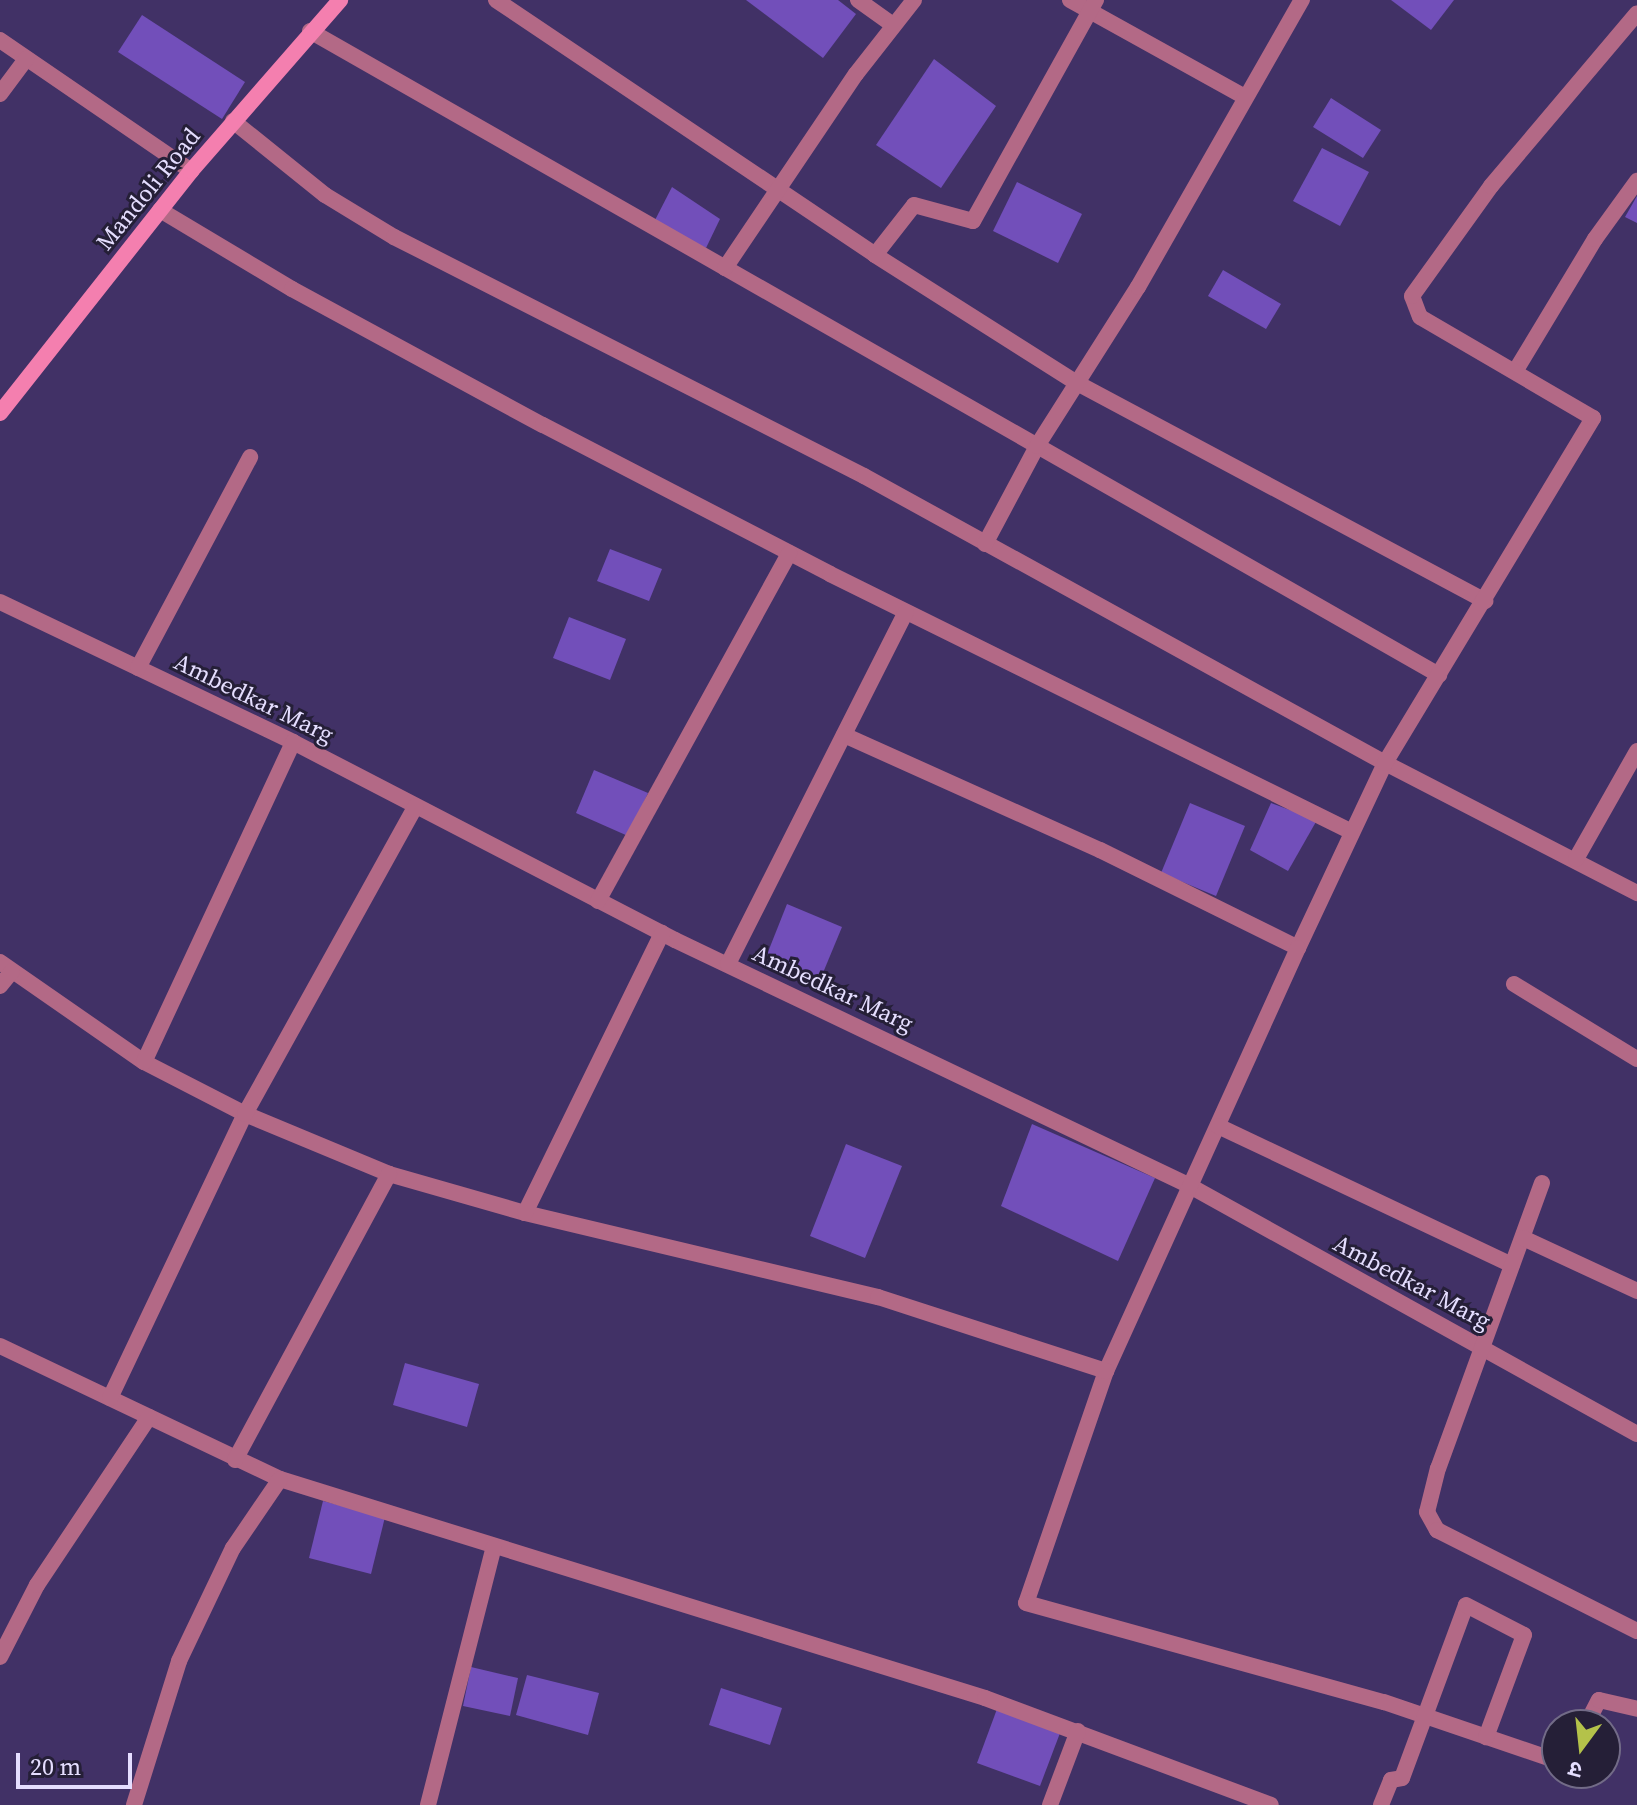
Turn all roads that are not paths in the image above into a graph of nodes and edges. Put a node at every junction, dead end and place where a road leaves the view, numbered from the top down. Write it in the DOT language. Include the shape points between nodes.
graph roads {
  1 [pos="340,0"];
  2 [pos="496,0"];
  3 [pos="858,0"];
  4 [pos="914,0"];
  5 [pos="1070,0"];
  6 [pos="1302,0"];
  7 [pos="1092,6"];
  8 [pos="1637,13"];
  9 [pos="893,25"];
  10 [pos="310,31"];
  11 [pos="0,40"];
  12 [pos="26,59"];
  13 [pos="0,94"];
  14 [pos="1245,97"];
  15 [pos="233,121"];
  16 [pos="191,171"];
  17 [pos="1637,181"];
  18 [pos="776,188"];
  19 [pos="160,210"];
  20 [pos="875,255"];
  21 [pos="725,268"];
  22 [pos="1516,370"];
  23 [pos="1077,383"];
  24 [pos="0,413"];
  25 [pos="1037,446"];
  26 [pos="250,457"];
  27 [pos="985,544"];
  28 [pos="789,553"];
  29 [pos="1486,601"];
  30 [pos="0,602"];
  31 [pos="906,612"];
  32 [pos="138,668"];
  33 [pos="1439,675"];
  34 [pos="844,735"];
  35 [pos="293,742"];
  36 [pos="1637,751"];
  37 [pos="1385,763"];
  38 [pos="416,806"];
  39 [pos="1350,831"];
  40 [pos="1576,859"];
  41 [pos="1637,893"];
  42 [pos="598,901"];
  43 [pos="662,933"];
  44 [pos="1298,948"];
  45 [pos="728,964"];
  46 [pos="6,966"];
  47 [pos="1514,984"];
  48 [pos="0,986"];
  49 [pos="1637,1059"];
  50 [pos="144,1062"];
  51 [pos="245,1114"];
  52 [pos="1218,1126"];
  53 [pos="389,1174"];
  54 [pos="1542,1183"];
  55 [pos="1190,1186"];
  56 [pos="525,1213"];
  57 [pos="1523,1238"];
  58 [pos="1512,1265"];
  59 [pos="1637,1291"];
  60 [pos="0,1346"];
  61 [pos="1483,1347"];
  62 [pos="1106,1371"];
  63 [pos="110,1398"];
  64 [pos="149,1417"];
  65 [pos="1637,1434"];
  66 [pos="235,1460"];
  67 [pos="280,1479"];
  68 [pos="494,1547"];
  69 [pos="1637,1631"];
  70 [pos="0,1657"];
  71 [pos="1594,1709"];
  72 [pos="1637,1709"];
  73 [pos="1424,1715"];
  74 [pos="1078,1731"];
  75 [pos="1486,1737"];
  76 [pos="1541,1756"];
  77 [pos="134,1805"];
  78 [pos="428,1805"];
  79 [pos="1050,1805"];
  80 [pos="1271,1805"];
  81 [pos="1381,1805"];
  1 -- 10 [label="street, Mandoli Road"];
  2 -- 18 [label="street"];
  3 -- 9 [label="street"];
  4 -- 9 [label="street"];
  5 -- 7 [label="street"];
  6 -- 14 [label="street"];
  7 -- 14 [label="street"];
  7 -- 20 [label="street" via="973,221 914,205"];
  8 -- 22 [label="street" via="1491,186 1412,296 1420,317"];
  9 -- 18 [label="street"];
  10 -- 15 [label="street, Mandoli Road"];
  10 -- 21 [label="street"];
  11 -- 12 [label="street"];
  12 -- 13 [label="street"];
  12 -- 16 [label="street"];
  14 -- 23 [label="street"];
  15 -- 16 [label="street, Mandoli Road"];
  15 -- 27 [label="street" via="355,216 864,476"];
  16 -- 19 [label="street, Mandoli Road"];
  17 -- 22 [label="street" via="1595,239"];
  18 -- 20 [label="street"];
  18 -- 21 [label="street"];
  19 -- 24 [label="street, Mandoli Road"];
  19 -- 28 [label="street" via="292,289"];
  20 -- 23 [label="street"];
  21 -- 25 [label="street"];
  22 -- 29 [label="street" via="1593,418"];
  23 -- 25 [label="street"];
  23 -- 29 [label="street"];
  25 -- 27 [label="street"];
  25 -- 33 [label="street"];
  26 -- 32 [label="street"];
  27 -- 37 [label="street"];
  28 -- 31 [label="street"];
  28 -- 42 [label="street"];
  29 -- 33 [label="street"];
  30 -- 32 [label="street, Ambedkar Marg"];
  31 -- 34 [label="street"];
  31 -- 39 [label="street"];
  32 -- 35 [label="street, Ambedkar Marg"];
  33 -- 37 [label="street"];
  34 -- 44 [label="street" via="1100,850"];
  34 -- 45 [label="street"];
  35 -- 38 [label="street, Ambedkar Marg"];
  35 -- 50 [label="street"];
  36 -- 40 [label="street"];
  37 -- 39 [label="street"];
  37 -- 40 [label="street"];
  38 -- 42 [label="street, Ambedkar Marg"];
  38 -- 51 [label="street"];
  39 -- 44 [label="street"];
  40 -- 41 [label="street"];
  42 -- 43 [label="street, Ambedkar Marg"];
  43 -- 45 [label="street, Ambedkar Marg"];
  43 -- 56 [label="street"];
  44 -- 52 [label="street"];
  45 -- 55 [label="street, Ambedkar Marg"];
  46 -- 48 [label="street"];
  46 -- 50 [label="street"];
  47 -- 49 [label="street"];
  50 -- 51 [label="street"];
  51 -- 53 [label="street"];
  51 -- 63 [label="street"];
  52 -- 55 [label="street"];
  52 -- 58 [label="street"];
  53 -- 56 [label="street"];
  53 -- 66 [label="street"];
  54 -- 57 [label="street"];
  55 -- 61 [label="street, Ambedkar Marg"];
  55 -- 62 [label="street"];
  56 -- 62 [label="street" via="878,1297"];
  57 -- 58 [label="street"];
  57 -- 59 [label="street"];
  58 -- 61 [label="street"];
  60 -- 63 [label="street"];
  61 -- 65 [label="street, Ambedkar Marg"];
  61 -- 69 [label="street" via="1427,1502 1431,1523"];
  62 -- 73 [label="street" via="1026,1603"];
  63 -- 64 [label="street"];
  64 -- 66 [label="street"];
  64 -- 70 [label="street" via="37,1585"];
  66 -- 67 [label="street"];
  67 -- 68 [label="street"];
  67 -- 77 [label="street" via="233,1548 179,1661"];
  68 -- 74 [label="street"];
  68 -- 78 [label="street"];
  71 -- 72 [label="street" via="1599,1700"];
  73 -- 75 [label="street"];
  73 -- 75 [label="street" via="1466,1605 1524,1635"];
  73 -- 81 [label="street" via="1402,1778 1391,1780"];
  74 -- 79 [label="street"];
  74 -- 80 [label="street"];
  75 -- 76 [label="street"];
}
